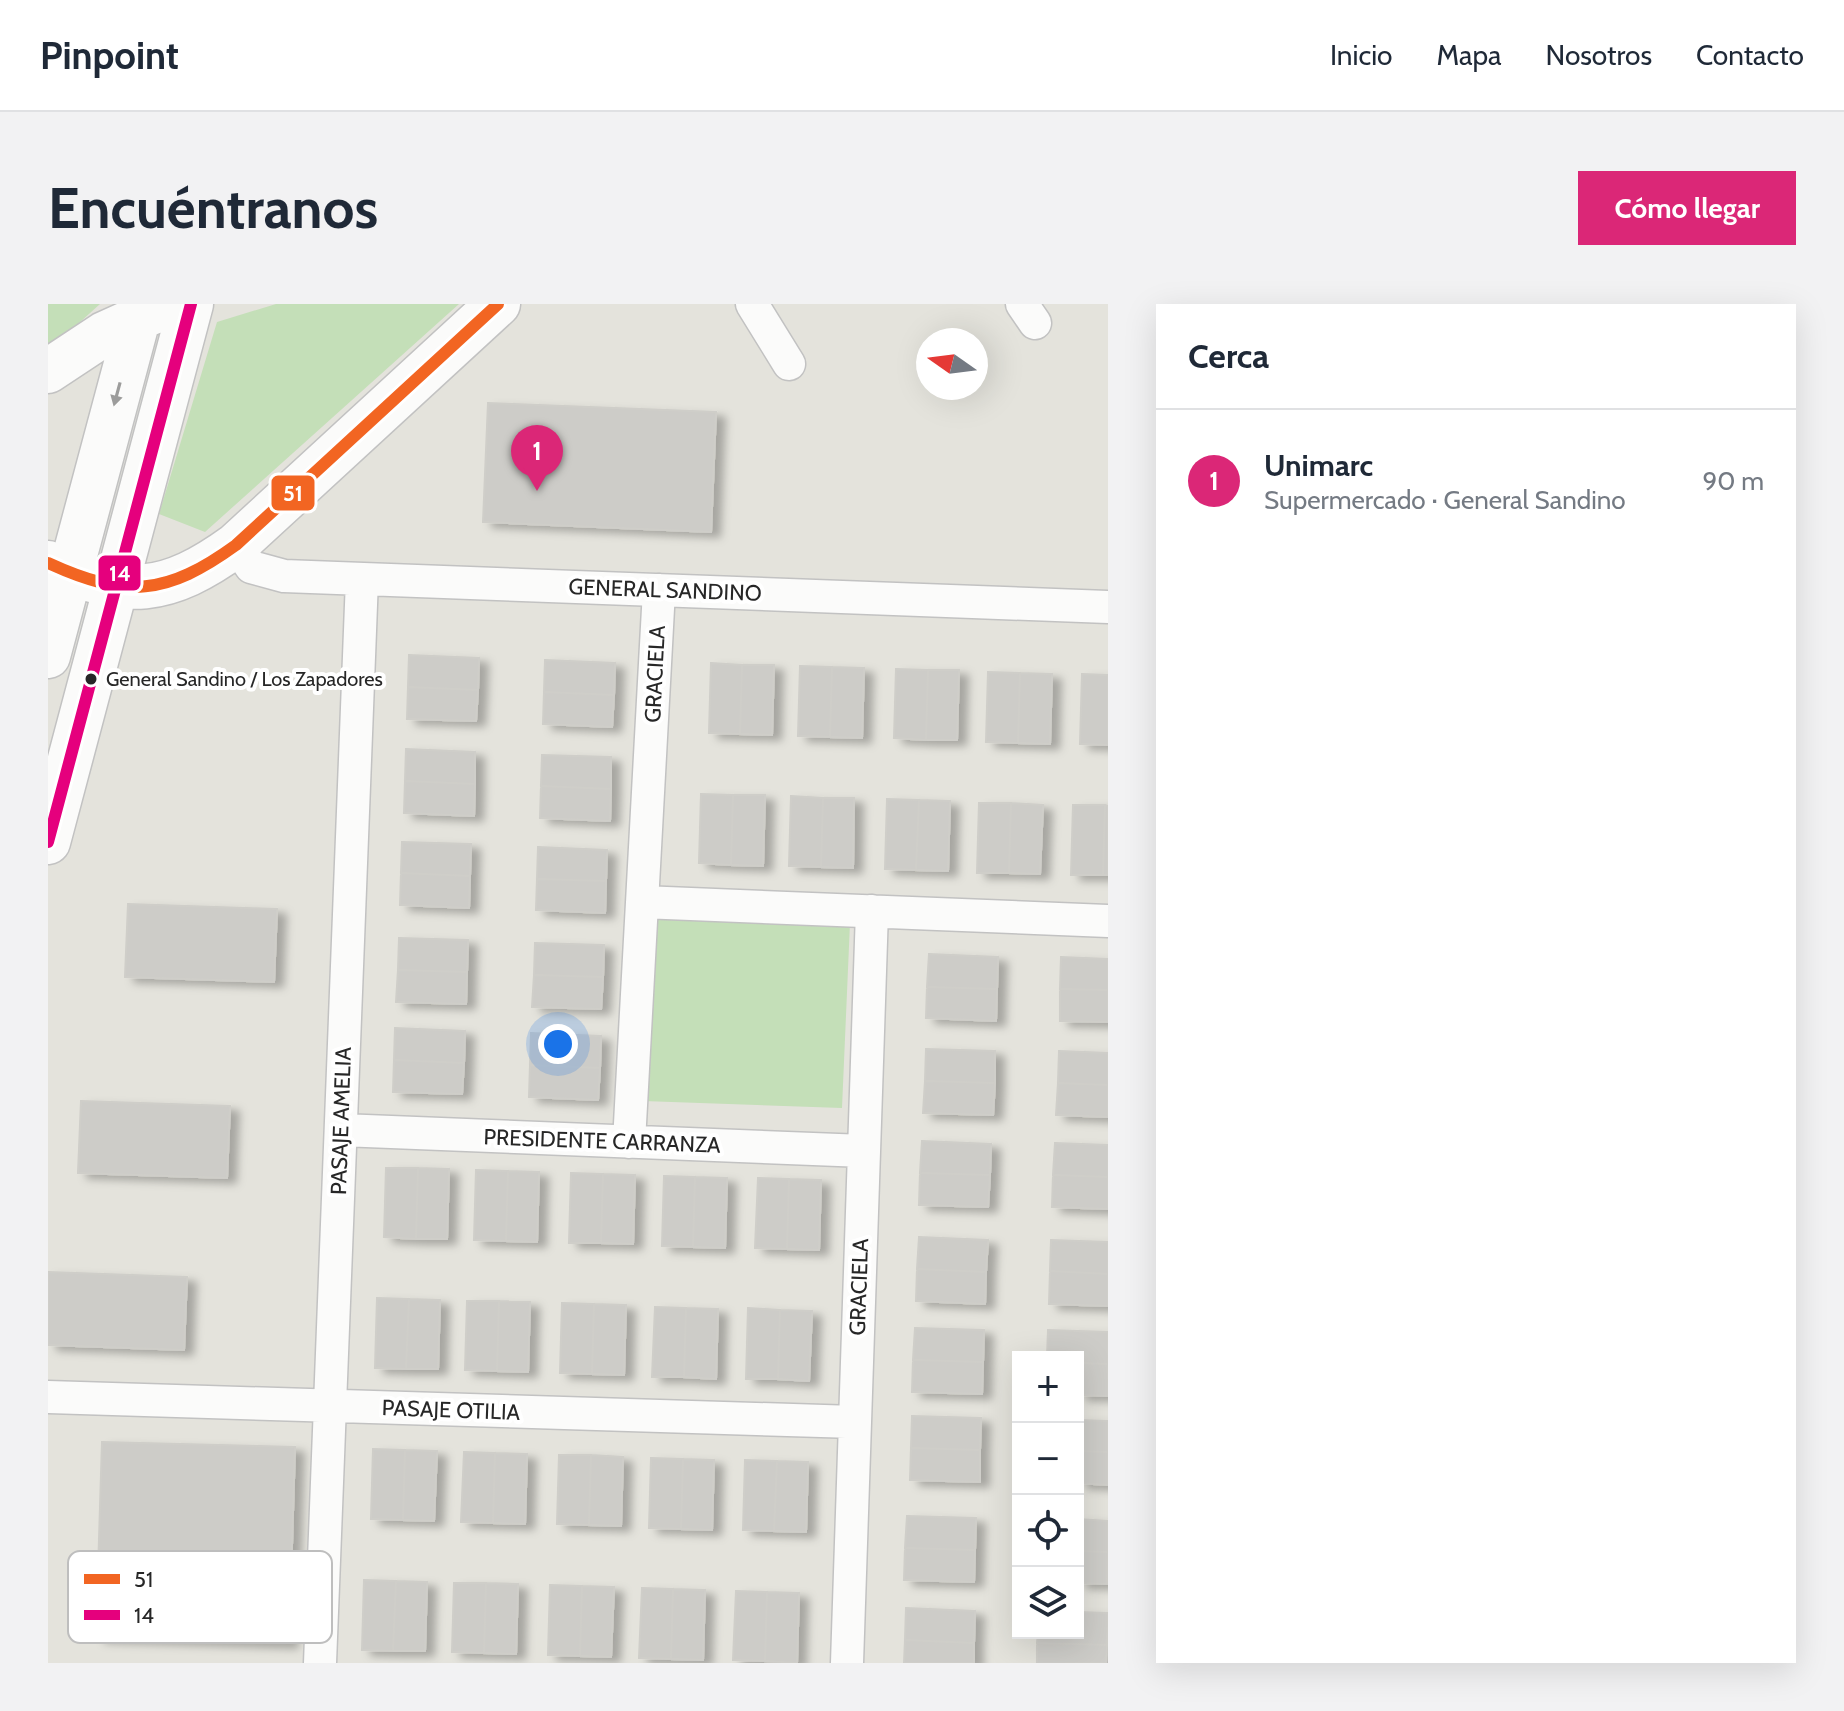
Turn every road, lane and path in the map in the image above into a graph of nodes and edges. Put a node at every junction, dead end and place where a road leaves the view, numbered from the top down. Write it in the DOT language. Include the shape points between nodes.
graph roads {
  1 [pos="191,304"];
  2 [pos="498,304"];
  3 [pos="752,304"];
  4 [pos="150,309"];
  5 [pos="789,364"];
  6 [pos="48,371"];
  7 [pos="236,545"];
  8 [pos="362,579"];
  9 [pos="114,587"];
  10 [pos="57,588"];
  11 [pos="659,590"];
  12 [pos="1108,607"];
  13 [pos="48,656"];
  14 [pos="48,842"];
  15 [pos="642,902"];
  16 [pos="872,911"];
  17 [pos="1108,921"];
  18 [pos="341,1130"];
  19 [pos="629,1142"];
  20 [pos="864,1151"];
  21 [pos="48,1397"];
  22 [pos="330,1407"];
  23 [pos="855,1422"];
  24 [pos="324,1551"];
  25 [pos="321,1643"];
  26 [pos="320,1663"];
  27 [pos="847,1663"];
  1 -- 9 [label="main road"];
  2 -- 7 [label="main road"];
  3 -- 5 [label="street"];
  4 -- 6 [label="main road"];
  4 -- 10 [label="main road, one-way"];
  7 -- 8 [label="street, GENERAL SANDINO" via="251,567 267,573"];
  7 -- 9 [label="main road" via="199,572 171,582"];
  8 -- 11 [label="street, GENERAL SANDINO"];
  8 -- 18 [label="street, PASAJE AMELIA"];
  9 -- 10 [label="main road"];
  9 -- 14 [label="main road"];
  10 -- 13 [label="main road"];
  11 -- 12 [label="street, GENERAL SANDINO"];
  11 -- 15 [label="street, GRACIELA"];
  15 -- 16 [label="street"];
  15 -- 19 [label="street, GRACIELA"];
  16 -- 17 [label="street"];
  16 -- 20 [label="street, GRACIELA"];
  18 -- 19 [label="street, PRESIDENTE CARRANZA"];
  18 -- 22 [label="street, PASAJE AMELIA"];
  19 -- 20 [label="street, PRESIDENTE CARRANZA"];
  20 -- 23 [label="street, GRACIELA"];
  21 -- 22 [label="street, PASAJE OTILIA"];
  22 -- 23 [label="street, PASAJE OTILIA"];
  22 -- 24 [label="street, PASAJE AMELIA"];
  23 -- 27 [label="street, GRACIELA"];
  25 -- 26 [label="street, PASAJE AMELIA"];
}
